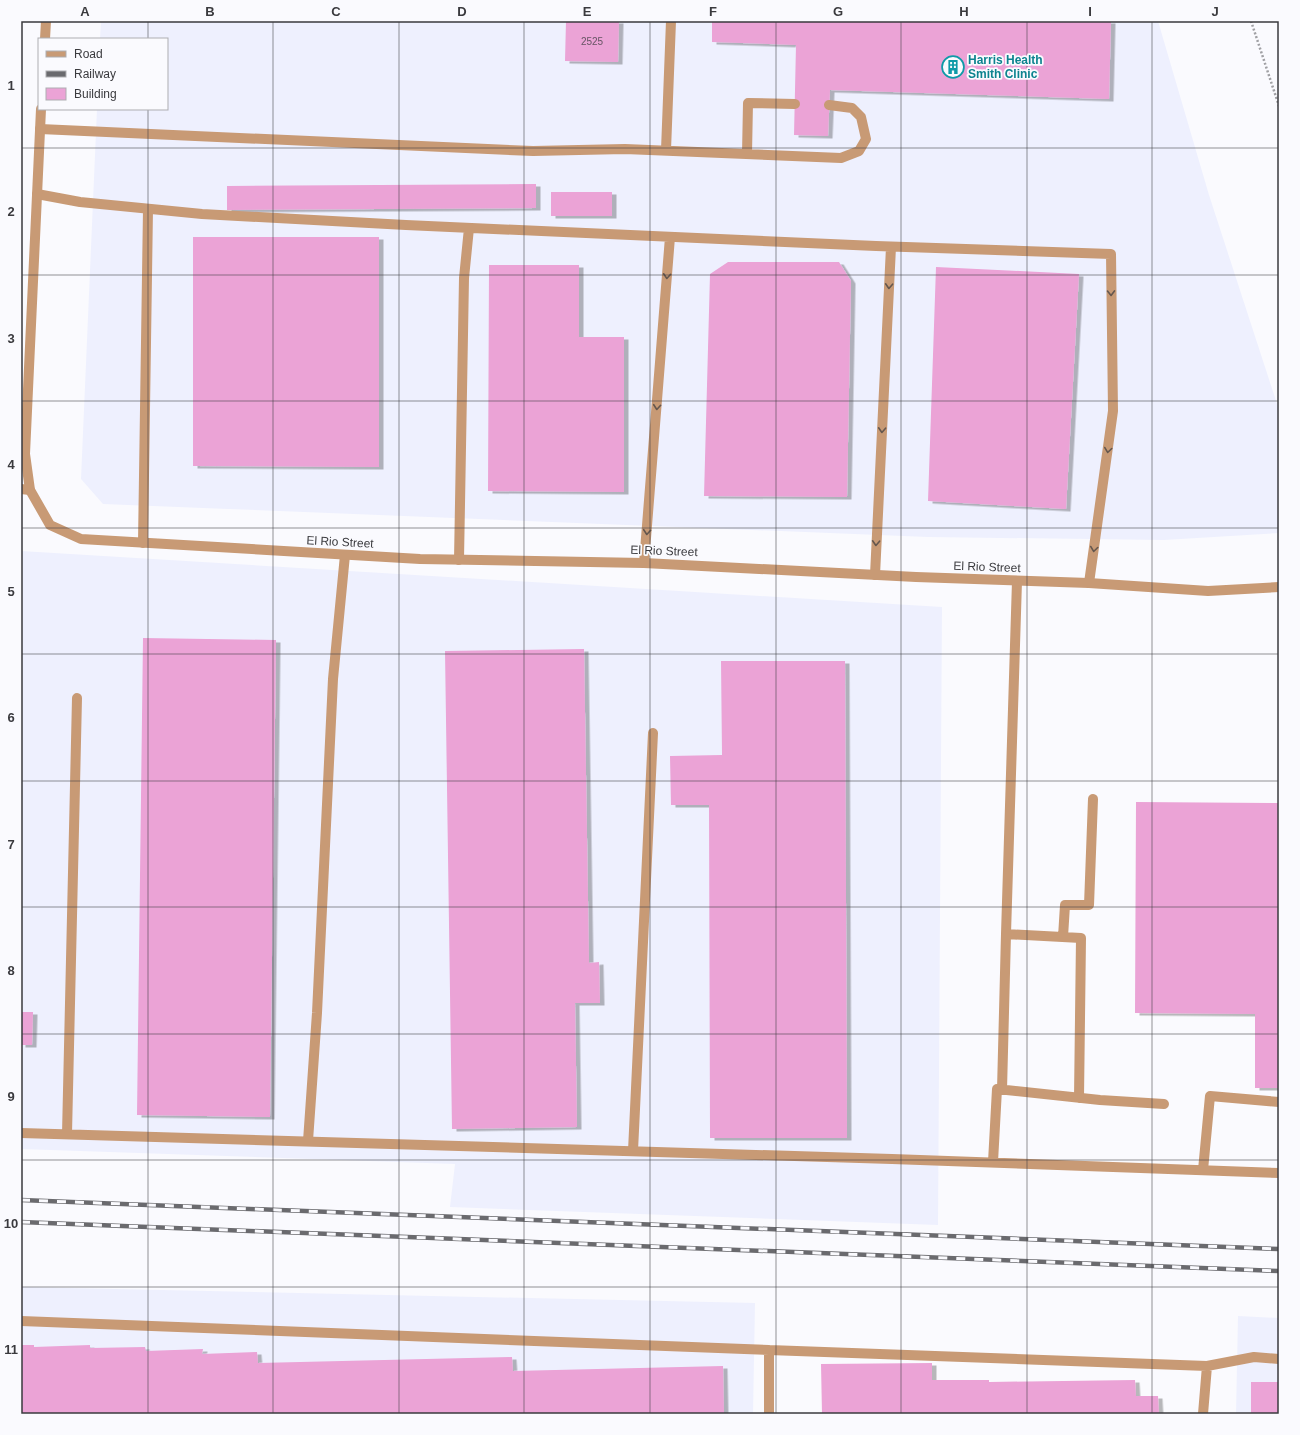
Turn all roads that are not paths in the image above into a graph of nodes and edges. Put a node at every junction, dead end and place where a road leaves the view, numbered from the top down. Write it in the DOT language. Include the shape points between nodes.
graph roads {
  1 [pos="46,21"];
  2 [pos="672,21"];
  3 [pos="45,38"];
  4 [pos="795,104"];
  5 [pos="829,105"];
  6 [pos="41,110"];
  7 [pos="40,129"];
  8 [pos="666,150"];
  9 [pos="747,154"];
  10 [pos="38,194"];
  11 [pos="148,209"];
  12 [pos="468,228"];
  13 [pos="670,237"];
  14 [pos="891,247"];
  15 [pos="25,490"];
  16 [pos="144,543"];
  17 [pos="345,555"];
  18 [pos="460,560"];
  19 [pos="644,563"];
  20 [pos="875,575"];
  21 [pos="1017,581"];
  22 [pos="1089,583"];
  23 [pos="1279,587"];
  24 [pos="77,698"];
  25 [pos="653,733"];
  26 [pos="1092,798"];
  27 [pos="1006,934"];
  28 [pos="1063,937"];
  29 [pos="1002,1090"];
  30 [pos="1079,1098"];
  31 [pos="1279,1102"];
  32 [pos="1164,1104"];
  33 [pos="21,1133"];
  34 [pos="67,1134"];
  35 [pos="308,1141"];
  36 [pos="633,1151"];
  37 [pos="993,1162"];
  38 [pos="1204,1170"];
  39 [pos="1279,1173"];
  40 [pos="21,1322"];
  41 [pos="769,1350"];
  42 [pos="1279,1359"];
  43 [pos="1207,1366"];
  44 [pos="769,1414"];
  45 [pos="1203,1414"];
  1 -- 3 [label="street"];
  2 -- 8 [label="street"];
  4 -- 9 [label="street" via="748,102"];
  5 -- 9 [label="street" via="852,108 861,117 866,139 859,150 841,158"];
  6 -- 7 [label="street"];
  7 -- 8 [label="street" via="533,150"];
  7 -- 10 [label="street"];
  8 -- 9 [label="street"];
  10 -- 11 [label="street" via="80,202"];
  10 -- 15 [label="street"];
  11 -- 12 [label="street"];
  11 -- 16 [label="street"];
  12 -- 13 [label="street"];
  12 -- 18 [label="street" via="464,278"];
  13 -- 14 [label="street"];
  13 -- 19 [label="street, one-way"];
  14 -- 20 [label="street, one-way"];
  14 -- 22 [label="street, one-way" via="1111,254 1114,411"];
  15 -- 16 [label="street, El Rio Street" via="50,525 81,539"];
  16 -- 17 [label="street, El Rio Street"];
  17 -- 18 [label="street, El Rio Street"];
  17 -- 35 [label="street" via="333,679 317,1013"];
  18 -- 19 [label="street, El Rio Street"];
  19 -- 20 [label="street, El Rio Street"];
  20 -- 21 [label="street, El Rio Street"];
  21 -- 22 [label="street, El Rio Street"];
  21 -- 27 [label="street"];
  22 -- 23 [label="street, El Rio Street" via="1208,591"];
  24 -- 34 [label="street"];
  25 -- 36 [label="street"];
  26 -- 28 [label="street" via="1089,905 1065,905"];
  27 -- 28 [label="street"];
  27 -- 29 [label="street"];
  28 -- 30 [label="street" via="1081,938"];
  29 -- 30 [label="street"];
  29 -- 37 [label="street" via="997,1089"];
  30 -- 32 [label="street"];
  31 -- 38 [label="street" via="1210,1096"];
  33 -- 34 [label="street"];
  34 -- 35 [label="street"];
  35 -- 36 [label="street"];
  36 -- 37 [label="street"];
  37 -- 38 [label="street"];
  38 -- 39 [label="street"];
  40 -- 41 [label="street"];
  41 -- 43 [label="street"];
  41 -- 44 [label="street"];
  42 -- 43 [label="street" via="1254,1357"];
  43 -- 45 [label="street"];
}
